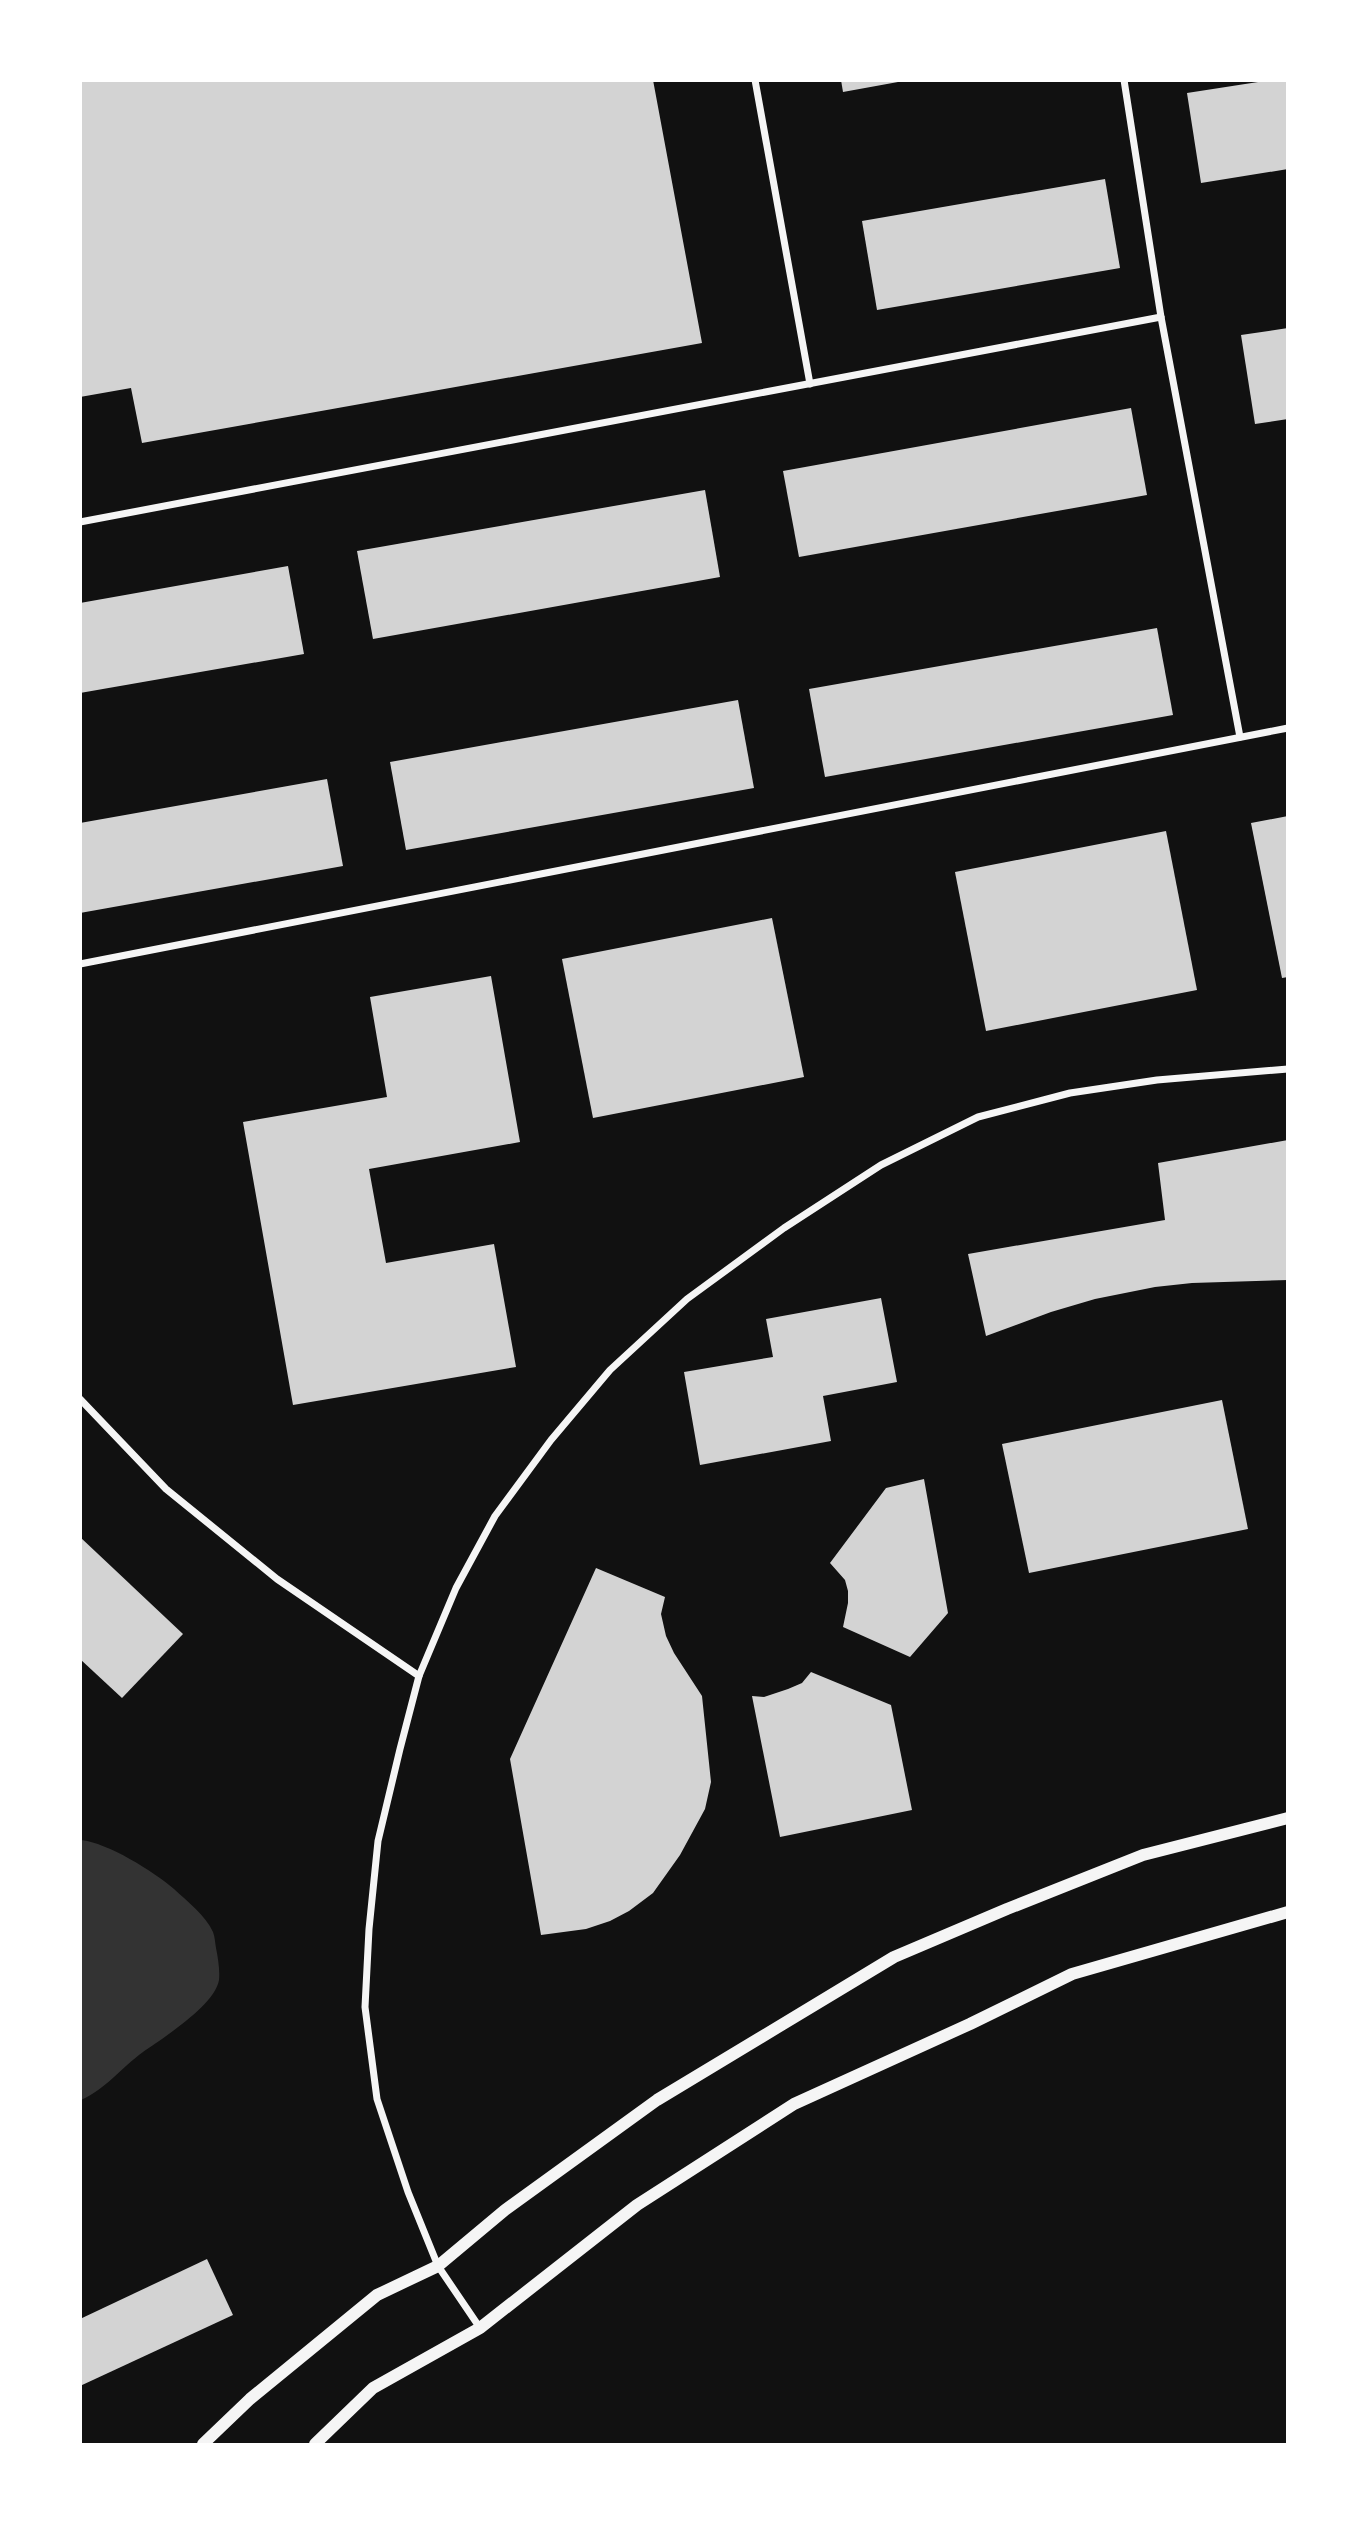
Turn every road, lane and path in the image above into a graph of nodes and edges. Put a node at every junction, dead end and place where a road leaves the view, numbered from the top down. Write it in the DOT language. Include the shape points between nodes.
graph roads {
  1 [pos="755,80"];
  2 [pos="1124,80"];
  3 [pos="1161,317"];
  4 [pos="810,384"];
  5 [pos="80,522"];
  6 [pos="1287,728"];
  7 [pos="1240,737"];
  8 [pos="80,964"];
  9 [pos="1287,1069"];
  10 [pos="80,1399"];
  11 [pos="419,1676"];
  12 [pos="1287,1818"];
  13 [pos="1287,1912"];
  14 [pos="438,2266"];
  15 [pos="480,2328"];
  16 [pos="203,2445"];
  17 [pos="315,2445"];
  1 -- 4 [label="street"];
  2 -- 3 [label="street"];
  3 -- 4 [label="street"];
  3 -- 7 [label="street"];
  4 -- 5 [label="street"];
  6 -- 7 [label="street"];
  7 -- 8 [label="street"];
  9 -- 11 [label="street" via="1070,1093 978,1117 881,1165 784,1228 687,1299 610,1370 551,1440 495,1516 456,1588"];
  10 -- 11 [label="street" via="166,1489 277,1579"];
  11 -- 14 [label="street" via="378,1841 365,2007 377,2099"];
  12 -- 14 [label="street" via="1143,1855 894,1957 657,2099 505,2210"];
  13 -- 15 [label="street" via="1072,1974 794,2104 637,2205"];
  14 -- 15 [label="street"];
  14 -- 16 [label="street" via="377,2295 250,2399"];
  15 -- 17 [label="street" via="373,2388"];
}
